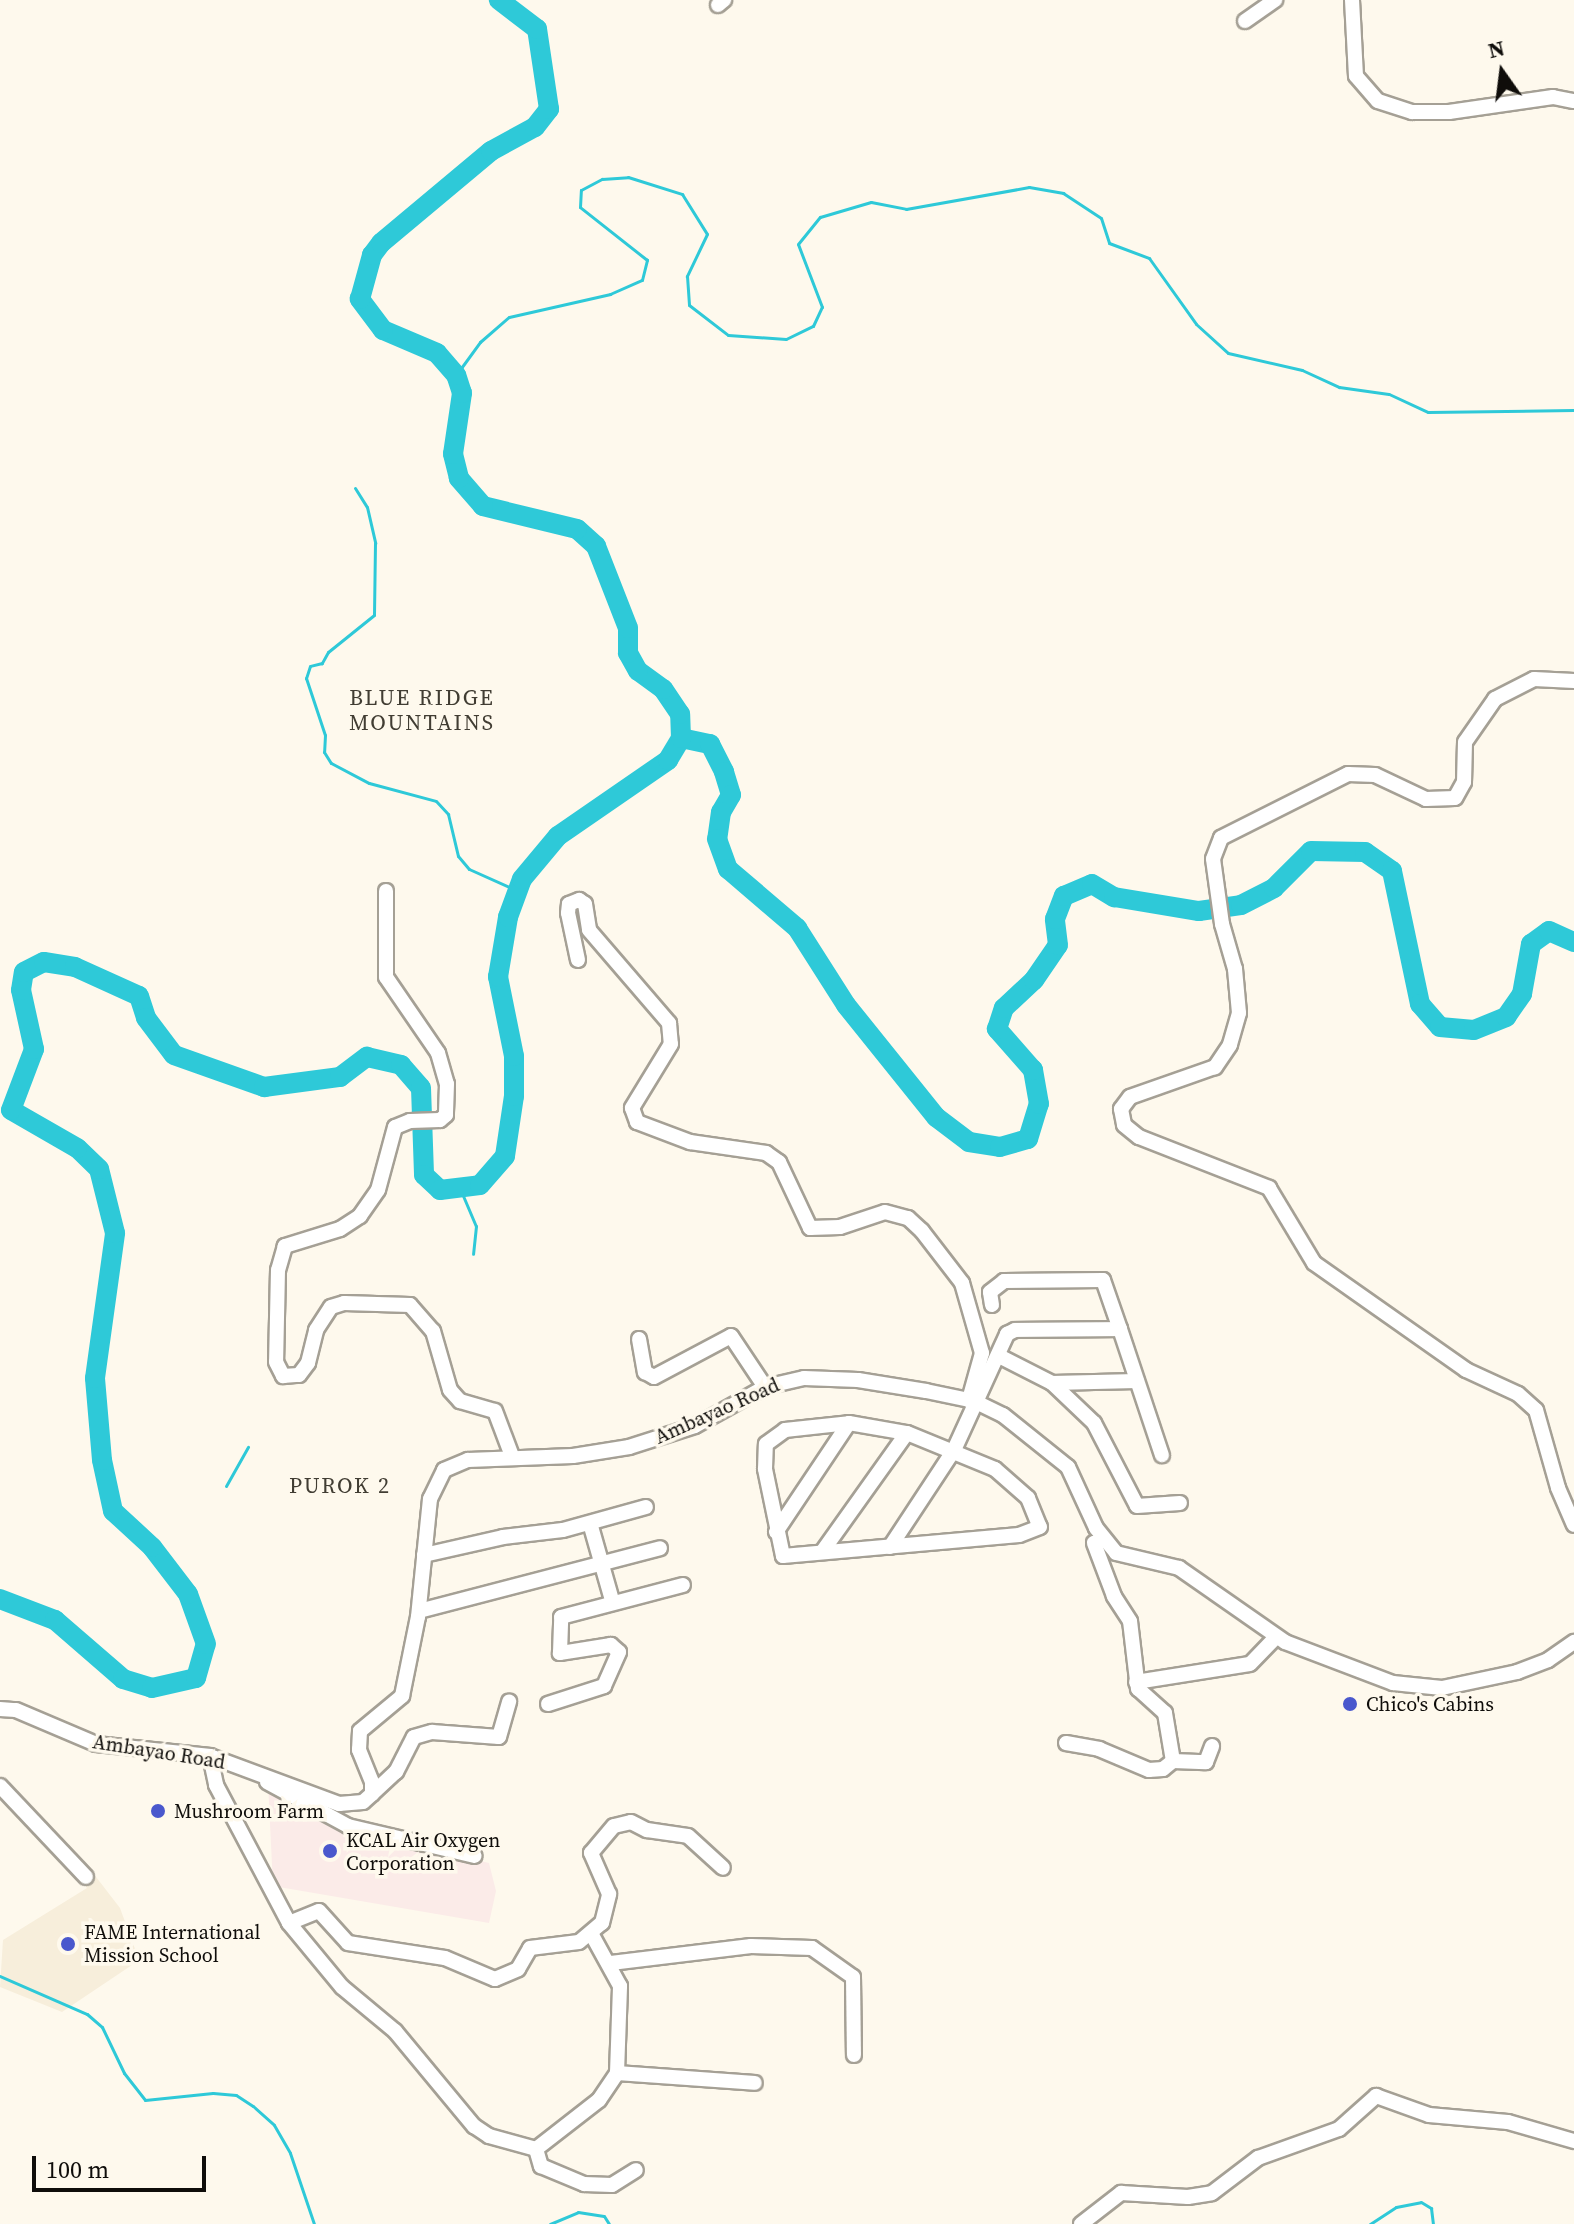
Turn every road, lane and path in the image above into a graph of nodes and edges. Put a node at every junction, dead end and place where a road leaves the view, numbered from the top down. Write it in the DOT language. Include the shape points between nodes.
graph roads {
  1 [pos="1275,0"];
  2 [pos="1352,0"];
  3 [pos="1245,21"];
  4 [pos="1574,101"];
  5 [pos="1574,681"];
  6 [pos="386,891"];
  7 [pos="578,960"];
  8 [pos="992,1305"];
  9 [pos="1120,1329"];
  10 [pos="639,1339"];
  11 [pos="999,1356"];
  12 [pos="1137,1381"];
  13 [pos="1052,1383"];
  14 [pos="765,1387"];
  15 [pos="972,1400"];
  16 [pos="849,1423"];
  17 [pos="907,1433"];
  18 [pos="954,1450"];
  19 [pos="1162,1455"];
  20 [pos="512,1456"];
  21 [pos="1180,1503"];
  22 [pos="646,1507"];
  23 [pos="590,1523"];
  24 [pos="1574,1525"];
  25 [pos="776,1532"];
  26 [pos="1094,1543"];
  27 [pos="890,1547"];
  28 [pos="660,1548"];
  29 [pos="822,1552"];
  30 [pos="424,1555"];
  31 [pos="602,1562"];
  32 [pos="683,1585"];
  33 [pos="612,1600"];
  34 [pos="419,1611"];
  35 [pos="1276,1637"];
  36 [pos="1574,1642"];
  37 [pos="1136,1682"];
  38 [pos="509,1701"];
  39 [pos="548,1704"];
  40 [pos="0,1709"];
  41 [pos="1066,1743"];
  42 [pos="1212,1746"];
  43 [pos="210,1756"];
  44 [pos="1173,1761"];
  45 [pos="262,1774"];
  46 [pos="0,1786"];
  47 [pos="372,1794"];
  48 [pos="475,1856"];
  49 [pos="723,1868"];
  50 [pos="86,1877"];
  51 [pos="289,1923"];
  52 [pos="592,1935"];
  53 [pos="611,1963"];
  54 [pos="854,2055"];
  55 [pos="617,2073"];
  56 [pos="755,2083"];
  57 [pos="1574,2141"];
  58 [pos="536,2149"];
  59 [pos="636,2170"];
  60 [pos="1081,2224"];
  1 -- 3 [label="street"];
  2 -- 4 [label="street" via="1356,76 1378,101 1424,112 1553,97"];
  5 -- 24 [label="street" via="1534,679 1495,699 1465,742 1464,782 1455,798 1426,799 1375,775 1338,778 1221,838 1213,852 1238,998 1230,1045 1215,1067 1130,1097 1121,1109 1124,1125 1139,1137 1269,1188 1314,1263 1466,1370 1518,1394 1536,1410"];
  6 -- 20 [label="street" via="386,977 429,1036 447,1084 446,1115 410,1121 390,1136 378,1190 360,1216 340,1229 294,1239 280,1254 276,1362 283,1376 299,1375 331,1307 410,1305 433,1331 450,1390 460,1401 495,1411"];
  7 -- 15 [label="street" via="568,913 575,900 585,904 593,935 669,1023 671,1044 632,1108 637,1122 690,1142 766,1153 784,1171 810,1228 840,1227 885,1212 908,1218 922,1231 962,1283 982,1353"];
  8 -- 9 [label="street" via="990,1292 1004,1281 1103,1280"];
  9 -- 11 [label="street" via="1015,1330 1007,1334"];
  9 -- 12 [label="street"];
  10 -- 14 [label="street" via="645,1372 654,1377 731,1336"];
  11 -- 13 [label="street"];
  11 -- 15 [label="street"];
  12 -- 13 [label="street"];
  12 -- 19 [label="street"];
  13 -- 21 [label="street" via="1094,1423 1137,1506"];
  14 -- 15 [label="street, Ambayao Road" via="804,1378 858,1380"];
  14 -- 20 [label="street, Ambayao Road" via="695,1426 629,1447 573,1456"];
  15 -- 18 [label="street"];
  15 -- 35 [label="street, Ambayao Road" via="1031,1434 1068,1467 1096,1528 1116,1553 1179,1568"];
  16 -- 17 [label="street"];
  16 -- 25 [label="street"];
  16 -- 25 [label="street" via="785,1430 766,1444"];
  17 -- 18 [label="street"];
  17 -- 29 [label="street"];
  18 -- 27 [label="street"];
  18 -- 27 [label="street" via="1014,1483 1037,1510 1040,1527 1019,1535"];
  20 -- 30 [label="street, Ambayao Road" via="468,1460 444,1470 430,1499"];
  22 -- 23 [label="street"];
  23 -- 30 [label="street"];
  23 -- 31 [label="street"];
  25 -- 29 [label="street" via="778,1547 787,1558"];
  26 -- 37 [label="street" via="1114,1596 1130,1621"];
  27 -- 29 [label="street"];
  28 -- 31 [label="street"];
  30 -- 34 [label="street, Ambayao Road"];
  31 -- 33 [label="street"];
  31 -- 34 [label="street"];
  32 -- 33 [label="street"];
  33 -- 39 [label="street" via="558,1621 560,1653 616,1647 607,1681 599,1689"];
  34 -- 47 [label="street, Ambayao Road" via="402,1696 360,1731 359,1750"];
  35 -- 36 [label="street, Ambayao Road" via="1393,1683 1442,1688 1536,1667"];
  35 -- 37 [label="street" via="1250,1664"];
  37 -- 44 [label="street" via="1165,1713"];
  38 -- 47 [label="street" via="502,1735 432,1732 414,1737 396,1772"];
  40 -- 43 [label="street, Ambayao Road" via="16,1710 96,1744"];
  41 -- 44 [label="street" via="1099,1749 1149,1770"];
  42 -- 44 [label="street" via="1206,1762"];
  43 -- 45 [label="street, Ambayao Road"];
  43 -- 51 [label="street" via="216,1785"];
  45 -- 47 [label="street, Ambayao Road" via="350,1807"];
  45 -- 48 [label="street" via="267,1783 348,1826"];
  46 -- 50 [label="street"];
  49 -- 52 [label="street" via="688,1836 631,1822 614,1826 591,1853 609,1894 602,1923"];
  51 -- 52 [label="street" via="319,1911 348,1943 445,1958 495,1979 518,1969 530,1948 568,1945"];
  51 -- 58 [label="street" via="342,1987 395,2031 474,2126 489,2136"];
  52 -- 53 [label="street"];
  53 -- 54 [label="street" via="751,1946 812,1948 853,1977"];
  53 -- 55 [label="street" via="622,1998"];
  55 -- 56 [label="street"];
  55 -- 58 [label="street" via="599,2100"];
  57 -- 60 [label="street" via="1508,2122 1429,2115 1376,2096 1339,2129 1258,2158 1212,2193 1121,2193"];
  58 -- 59 [label="street" via="541,2166 584,2184 612,2185"];
}
